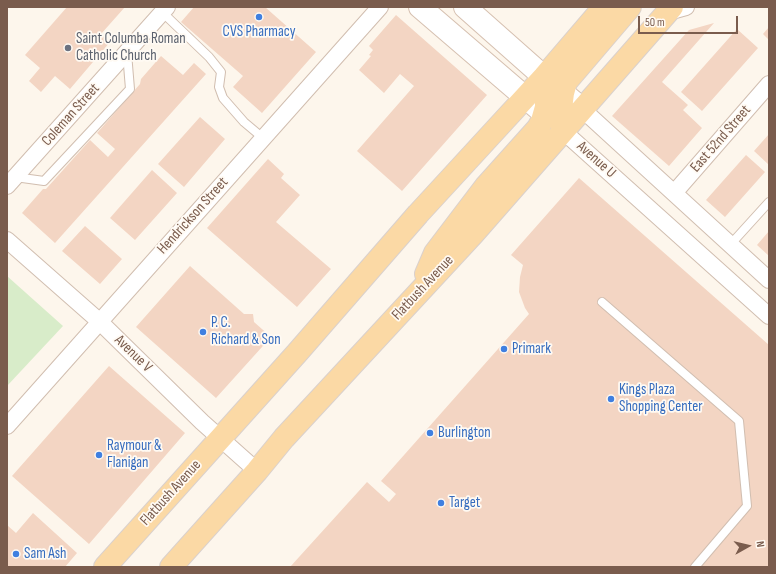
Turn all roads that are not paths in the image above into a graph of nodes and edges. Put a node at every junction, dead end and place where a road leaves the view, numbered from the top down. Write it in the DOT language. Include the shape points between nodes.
graph roads {
  1 [pos="380,7"];
  2 [pos="420,7"];
  3 [pos="465,7"];
  4 [pos="604,7"];
  5 [pos="630,7"];
  6 [pos="675,9"];
  7 [pos="164,10"];
  8 [pos="127,52"];
  9 [pos="544,77"];
  10 [pos="769,84"];
  11 [pos="563,93"];
  12 [pos="526,97"];
  13 [pos="582,109"];
  14 [pos="545,114"];
  15 [pos="563,131"];
  16 [pos="263,138"];
  17 [pos="11,182"];
  18 [pos="674,193"];
  19 [pos="769,202"];
  20 [pos="7,240"];
  21 [pos="730,245"];
  22 [pos="769,280"];
  23 [pos="416,295"];
  24 [pos="602,302"];
  25 [pos="769,316"];
  26 [pos="99,321"];
  27 [pos="7,426"];
  28 [pos="220,438"];
  29 [pos="257,471"];
  30 [pos="105,567"];
  31 [pos="171,567"];
  32 [pos="695,567"];
  1 -- 16 [label="street, Hendrickson Street"];
  2 -- 12 [label="main road, Avenue U"];
  3 -- 9 [label="main road, Avenue U"];
  4 -- 9 [label="main road, Flatbush Avenue"];
  5 -- 11 [label="main road" via="566,82"];
  6 -- 13 [label="main road, Flatbush Avenue"];
  7 -- 8 [label="street, Coleman Street"];
  7 -- 16 [label="lane" via="221,72 219,87 223,98 244,122"];
  8 -- 17 [label="street, Coleman Street"];
  8 -- 17 [label="lane" via="130,89 44,181"];
  9 -- 11 [label="main road, Avenue U"];
  9 -- 12 [label="main road, Flatbush Avenue"];
  9 -- 14 [label="main road"];
  10 -- 18 [label="street, East 52nd Street"];
  11 -- 13 [label="main road, Avenue U"];
  11 -- 15 [label="main road" via="560,117"];
  12 -- 14 [label="main road, Avenue U"];
  12 -- 28 [label="main road, Flatbush Avenue" via="418,214"];
  13 -- 15 [label="main road, Flatbush Avenue"];
  13 -- 18 [label="street, Avenue U"];
  14 -- 15 [label="main road, Avenue U"];
  14 -- 23 [label="main road" via="538,128 486,186 435,253"];
  15 -- 23 [label="main road, Flatbush Avenue"];
  15 -- 25 [label="street, Avenue U"];
  16 -- 26 [label="street, Hendrickson Street"];
  18 -- 21 [label="street, Avenue U"];
  19 -- 21 [label="lane"];
  20 -- 26 [label="street, Avenue V"];
  21 -- 22 [label="street, Avenue U"];
  23 -- 29 [label="main road, Flatbush Avenue" via="284,438"];
  24 -- 32 [label="lane" via="739,421 747,506"];
  26 -- 27 [label="street, Hendrickson Street"];
  26 -- 28 [label="street, Avenue V"];
  28 -- 29 [label="street, Avenue V"];
  28 -- 30 [label="main road, Flatbush Avenue"];
  29 -- 31 [label="main road, Flatbush Avenue"];
}
